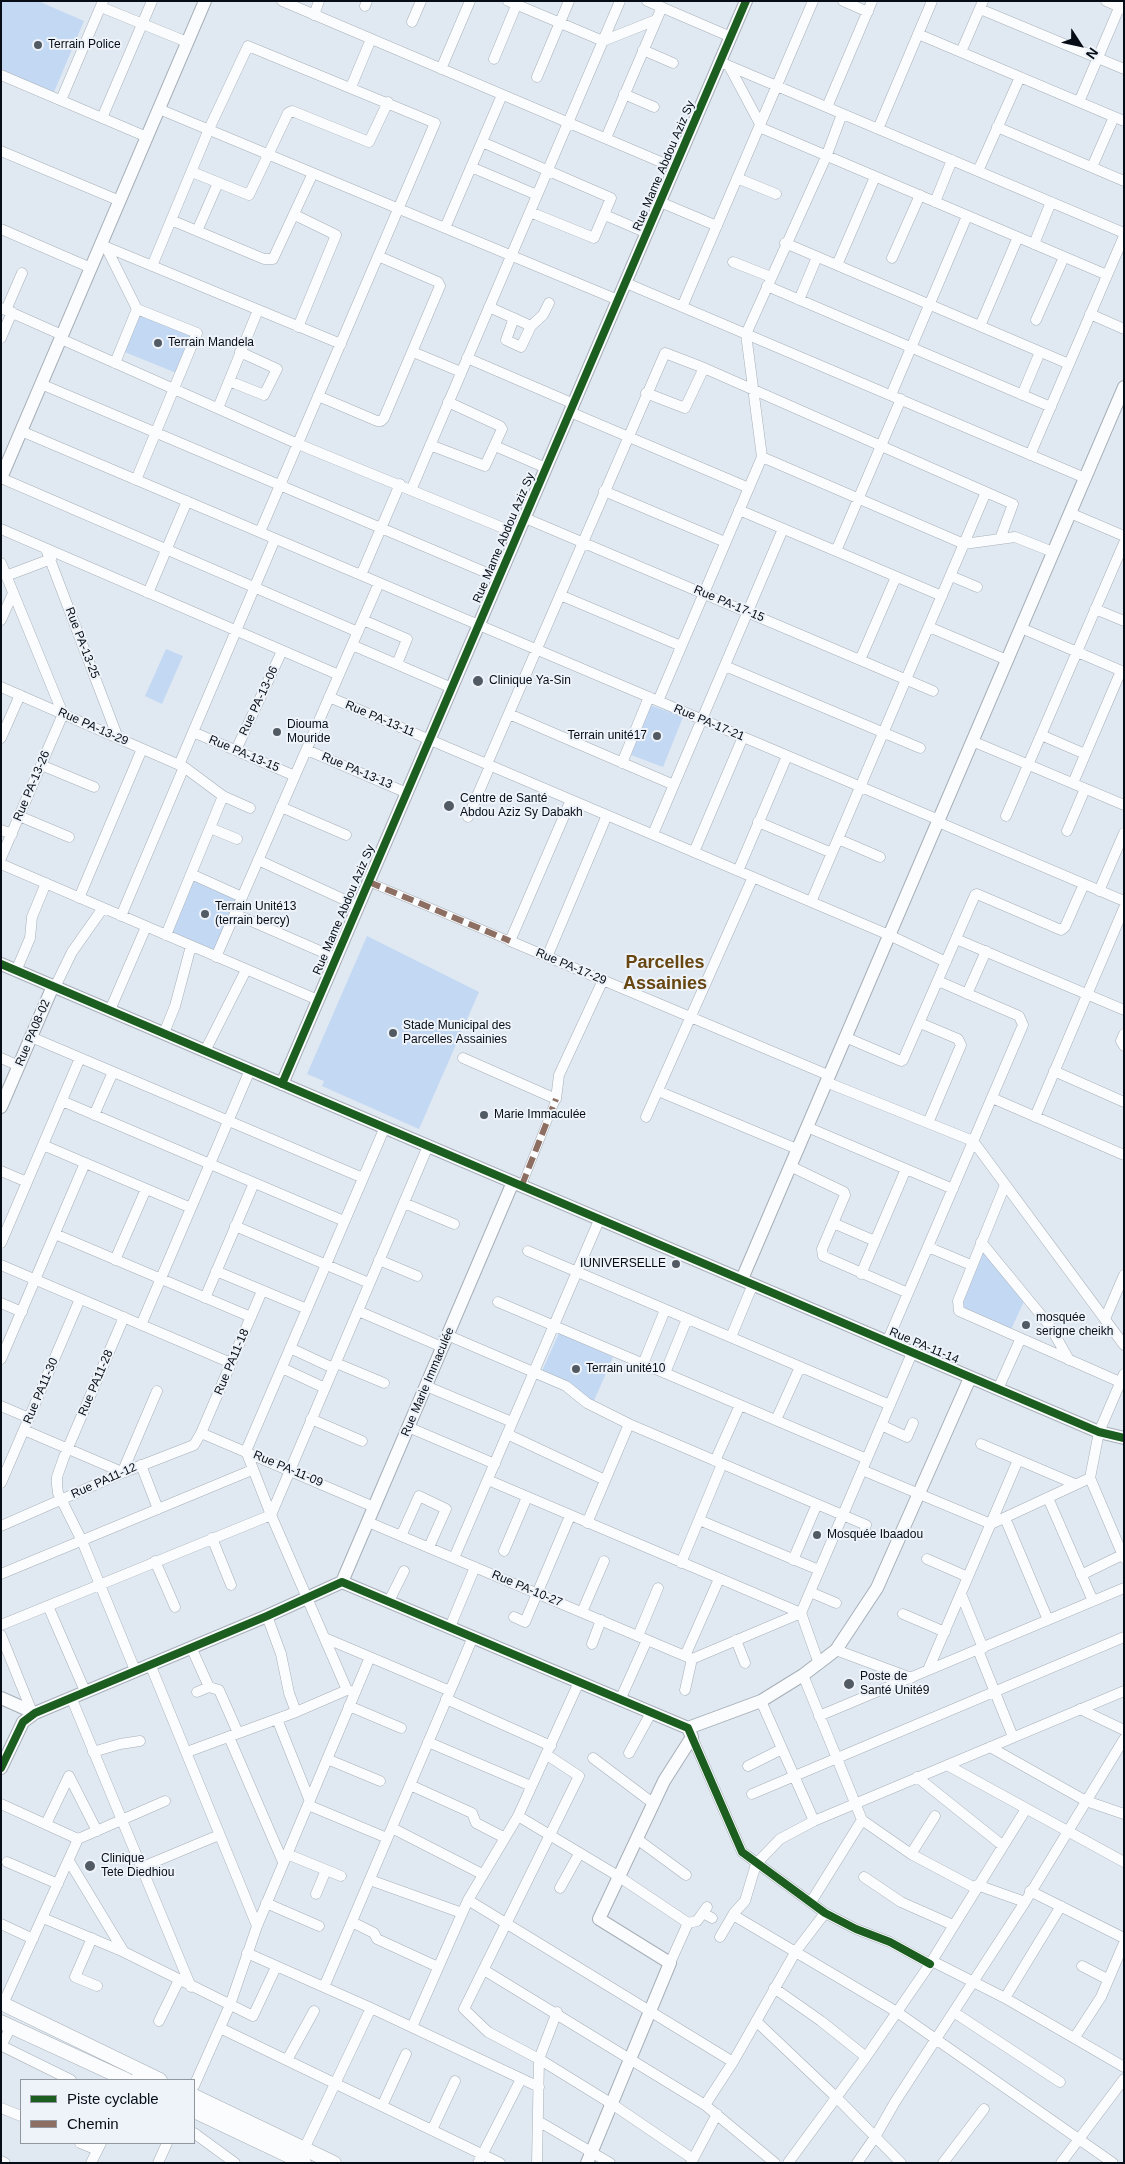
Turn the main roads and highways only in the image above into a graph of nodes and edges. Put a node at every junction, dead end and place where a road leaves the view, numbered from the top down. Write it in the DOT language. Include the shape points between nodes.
graph roads {
  1 [pos="2,2004"];
  2 [pos="6,2024"];
  3 [pos="138,2076"];
  4 [pos="125,2079"];
  5 [pos="154,2079"];
  6 [pos="195,2097"];
  7 [pos="195,2111"];
  8 [pos="304,2156"];
  9 [pos="334,2163"];
  1 -- 3 [label="main road"];
  2 -- 4 [label="main road"];
  3 -- 5 [label="main road"];
  6 -- 8 [label="main road"];
  7 -- 8 [label="main road"];
  8 -- 9 [label="main road"];
}
